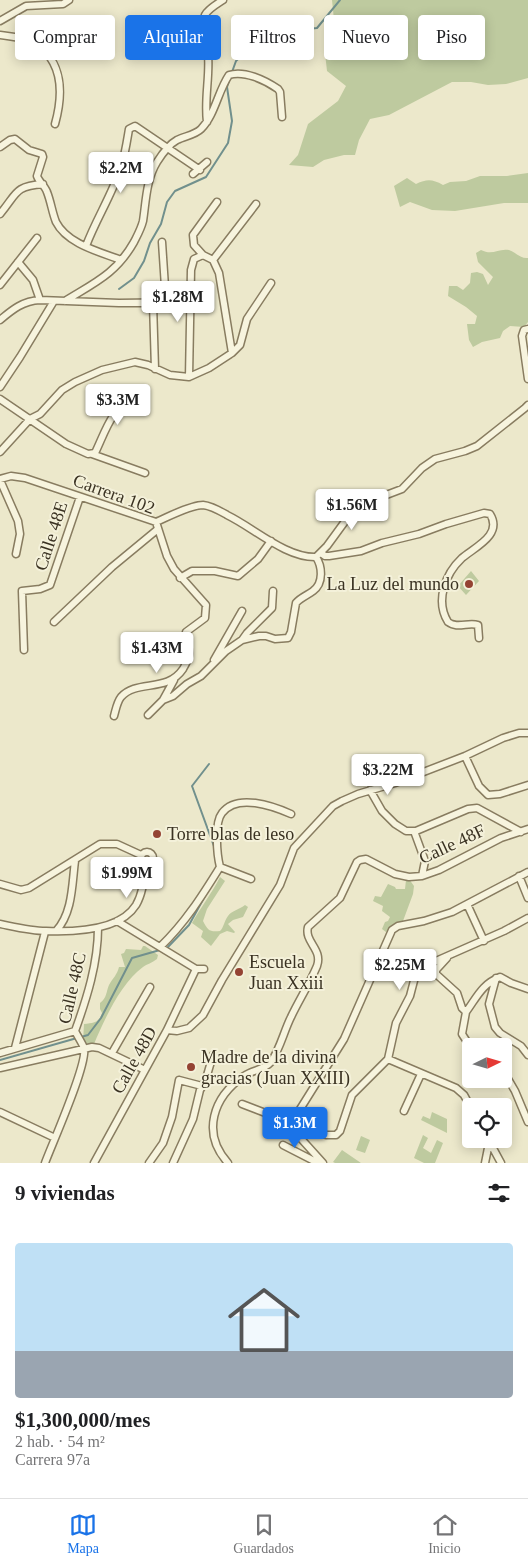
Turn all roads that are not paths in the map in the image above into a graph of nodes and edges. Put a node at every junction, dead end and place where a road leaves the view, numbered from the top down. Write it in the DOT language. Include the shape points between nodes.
graph roads {
  1 [pos="69,0"];
  2 [pos="223,0"];
  3 [pos="0,21"];
  4 [pos="0,36"];
  5 [pos="282,117"];
  6 [pos="207,122"];
  7 [pos="55,124"];
  8 [pos="0,148"];
  9 [pos="166,148"];
  10 [pos="207,162"];
  11 [pos="200,170"];
  12 [pos="193,174"];
  13 [pos="43,184"];
  14 [pos="217,202"];
  15 [pos="256,204"];
  16 [pos="0,214"];
  17 [pos="37,238"];
  18 [pos="162,242"];
  19 [pos="86,246"];
  20 [pos="203,255"];
  21 [pos="122,260"];
  22 [pos="214,260"];
  23 [pos="18,262"];
  24 [pos="271,283"];
  25 [pos="0,285"];
  26 [pos="40,300"];
  27 [pos="54,301"];
  28 [pos="65,301"];
  29 [pos="166,302"];
  30 [pos="190,302"];
  31 [pos="154,303"];
  32 [pos="0,320"];
  33 [pos="528,329"];
  34 [pos="232,353"];
  35 [pos="155,369"];
  36 [pos="189,377"];
  37 [pos="528,379"];
  38 [pos="0,387"];
  39 [pos="135,396"];
  40 [pos="0,399"];
  41 [pos="528,404"];
  42 [pos="30,419"];
  43 [pos="0,452"];
  44 [pos="94,452"];
  45 [pos="145,473"];
  46 [pos="0,480"];
  47 [pos="80,497"];
  48 [pos="157,526"];
  49 [pos="271,541"];
  50 [pos="16,554"];
  51 [pos="318,555"];
  52 [pos="180,578"];
  53 [pos="273,591"];
  54 [pos="242,611"];
  55 [pos="54,622"];
  56 [pos="480,638"];
  57 [pos="242,640"];
  58 [pos="24,650"];
  59 [pos="210,667"];
  60 [pos="174,680"];
  61 [pos="163,700"];
  62 [pos="148,715"];
  63 [pos="114,716"];
  64 [pos="528,733"];
  65 [pos="465,756"];
  66 [pos="528,786"];
  67 [pos="370,790"];
  68 [pos="291,814"];
  69 [pos="528,830"];
  70 [pos="414,831"];
  71 [pos="521,832"];
  72 [pos="141,855"];
  73 [pos="75,861"];
  74 [pos="146,864"];
  75 [pos="220,867"];
  76 [pos="528,872"];
  77 [pos="422,876"];
  78 [pos="520,876"];
  79 [pos="251,879"];
  80 [pos="0,884"];
  81 [pos="528,898"];
  82 [pos="467,904"];
  83 [pos="528,918"];
  84 [pos="117,921"];
  85 [pos="0,924"];
  86 [pos="98,928"];
  87 [pos="56,931"];
  88 [pos="45,932"];
  89 [pos="484,941"];
  90 [pos="161,947"];
  91 [pos="448,957"];
  92 [pos="496,978"];
  93 [pos="150,987"];
  94 [pos="528,990"];
  95 [pos="466,1012"];
  96 [pos="167,1030"];
  97 [pos="75,1032"];
  98 [pos="465,1038"];
  99 [pos="15,1048"];
  100 [pos="84,1048"];
  101 [pos="0,1053"];
  102 [pos="112,1053"];
  103 [pos="213,1055"];
  104 [pos="528,1055"];
  105 [pos="388,1059"];
  106 [pos="0,1068"];
  107 [pos="145,1070"];
  108 [pos="421,1074"];
  109 [pos="202,1086"];
  110 [pos="512,1086"];
  111 [pos="466,1098"];
  112 [pos="242,1104"];
  113 [pos="404,1110"];
  114 [pos="0,1112"];
  115 [pos="292,1122"];
  116 [pos="528,1122"];
  117 [pos="55,1138"];
  118 [pos="283,1145"];
  119 [pos="487,1148"];
  120 [pos="492,1148"];
  121 [pos="45,1163"];
  122 [pos="94,1163"];
  123 [pos="149,1163"];
  124 [pos="173,1163"];
  125 [pos="228,1163"];
  126 [pos="318,1163"];
  127 [pos="323,1163"];
  128 [pos="485,1163"];
  129 [pos="502,1163"];
  1 -- 3 [label="street" via="63,4 26,6"];
  2 -- 6 [label="street" via="206,12 204,18 208,63"];
  4 -- 7 [label="street" via="34,43 51,59 59,77 61,93"];
  5 -- 6 [label="street" via="278,89 237,72 229,75"];
  6 -- 9 [label="street" via="200,130"];
  8 -- 13 [label="street" via="15,139 29,150 42,154 37,176"];
  9 -- 11 [label="street"];
  9 -- 19 [label="street" via="135,126 129,129 122,166"];
  9 -- 21 [label="street" via="151,174 140,232"];
  10 -- 11 [label="street"];
  11 -- 12 [label="street"];
  13 -- 16 [label="street" via="20,188"];
  13 -- 19 [label="street" via="57,223 64,233"];
  14 -- 20 [label="street" via="193,235 194,245"];
  15 -- 22 [label="street"];
  17 -- 23 [label="street"];
  18 -- 29 [label="street"];
  19 -- 21 [label="street"];
  20 -- 22 [label="street"];
  20 -- 30 [label="street" via="192,263"];
  21 -- 28 [label="street" via="109,274"];
  22 -- 34 [label="street"];
  23 -- 25 [label="street"];
  23 -- 26 [label="street" via="33,280"];
  24 -- 34 [label="street" via="247,319 240,345"];
  26 -- 27 [label="street"];
  26 -- 32 [label="street" via="18,305"];
  27 -- 28 [label="street"];
  27 -- 38 [label="street"];
  28 -- 31 [label="street"];
  29 -- 30 [label="street"];
  29 -- 31 [label="street"];
  30 -- 36 [label="street"];
  31 -- 35 [label="street"];
  33 -- 37 [label="street" via="522,336"];
  34 -- 36 [label="street"];
  35 -- 36 [label="street"];
  35 -- 42 [label="street" via="135,362 102,370 62,390 40,414"];
  39 -- 44 [label="street" via="110,418"];
  40 -- 42 [label="street"];
  41 -- 51 [label="street" via="477,446 435,459 402,488 356,512"];
  42 -- 43 [label="street"];
  42 -- 44 [label="street" via="66,444 88,454"];
  44 -- 45 [label="street"];
  46 -- 47 [label="street, Carrera 102" via="11,476 25,478"];
  46 -- 50 [label="street" via="18,521 20,534"];
  47 -- 48 [label="street, Carrera 102"];
  47 -- 58 [label="street, Calle 48E" via="50,585 22,591"];
  48 -- 49 [label="street" via="202,505 241,522"];
  48 -- 52 [label="street, Carrera 102" via="170,563"];
  48 -- 55 [label="street"];
  49 -- 51 [label="street" via="293,553 308,557"];
  49 -- 52 [label="street" via="258,559 238,576 192,570"];
  51 -- 56 [label="street" via="361,551 484,513 490,514 494,528 482,545 456,565 441,596 448,622 458,626 478,625"];
  51 -- 57 [label="street" via="322,574 317,588 296,602 288,638 259,636"];
  52 -- 60 [label="street, Carrera 102" via="206,605 205,618 186,632 189,655"];
  53 -- 57 [label="street" via="272,608"];
  54 -- 59 [label="street"];
  57 -- 59 [label="street"];
  59 -- 61 [label="street"];
  60 -- 61 [label="street"];
  60 -- 63 [label="street" via="126,693 120,698"];
  61 -- 62 [label="street"];
  64 -- 65 [label="street" via="503,738"];
  65 -- 66 [label="street" via="479,786 488,795"];
  65 -- 67 [label="street"];
  67 -- 70 [label="street" via="382,811 395,824"];
  67 -- 96 [label="street" via="337,804 302,838 292,852 277,889 203,1014 189,1028"];
  68 -- 75 [label="street" via="251,802 227,809 220,815 217,833"];
  69 -- 71 [label="street, Calle 48F"];
  70 -- 71 [label="street" via="477,808"];
  70 -- 77 [label="street" via="426,861"];
  71 -- 77 [label="street, Calle 48F" via="501,838"];
  72 -- 73 [label="street" via="117,844 100,844"];
  72 -- 74 [label="street"];
  72 -- 74 [label="street" via="147,852 152,856"];
  73 -- 80 [label="street" via="29,888 21,890"];
  73 -- 87 [label="street" via="69,905"];
  74 -- 84 [label="street" via="141,894 135,907"];
  75 -- 79 [label="street"];
  75 -- 90 [label="street" via="196,905"];
  76 -- 78 [label="street"];
  77 -- 125 [label="street, Calle 48F" via="402,876 360,860 340,898 308,927 307,934 316,950 318,963 275,1055 268,1064 247,1074 226,1092 216,1109 212,1131 217,1148"];
  78 -- 81 [label="street"];
  78 -- 82 [label="street"];
  82 -- 89 [label="street"];
  82 -- 115 [label="street" via="392,930 344,1039"];
  83 -- 89 [label="street"];
  84 -- 86 [label="street"];
  84 -- 90 [label="street"];
  85 -- 88 [label="street"];
  86 -- 87 [label="street"];
  86 -- 97 [label="street, Calle 48C" via="92,971"];
  87 -- 88 [label="street"];
  88 -- 99 [label="street"];
  89 -- 91 [label="street"];
  90 -- 96 [label="street, Calle 48D" via="200,969"];
  91 -- 95 [label="street" via="436,974 457,994"];
  91 -- 105 [label="street" via="423,966 416,973 410,995 396,1023"];
  92 -- 94 [label="street" via="502,977"];
  92 -- 95 [label="street" via="481,989"];
  92 -- 104 [label="street" via="488,1004 495,1027"];
  93 -- 102 [label="street"];
  95 -- 98 [label="street" via="462,1034"];
  96 -- 107 [label="street, Calle 48D"];
  97 -- 99 [label="street"];
  97 -- 100 [label="street, Calle 48C"];
  99 -- 101 [label="street"];
  100 -- 102 [label="street" via="99,1048"];
  100 -- 106 [label="street"];
  100 -- 117 [label="street, Calle 48C" via="79,1074"];
  102 -- 107 [label="street"];
  103 -- 109 [label="street"];
  105 -- 108 [label="street"];
  105 -- 115 [label="street" via="352,1095 340,1131 333,1136"];
  107 -- 122 [label="street, Calle 48D"];
  108 -- 111 [label="street" via="456,1088"];
  108 -- 113 [label="street"];
  109 -- 123 [label="street" via="179,1080 172,1117 162,1143"];
  109 -- 124 [label="street"];
  110 -- 116 [label="street"];
  112 -- 115 [label="street"];
  114 -- 117 [label="street"];
  115 -- 127 [label="street" via="294,1132"];
  117 -- 121 [label="street, Calle 48C"];
  118 -- 126 [label="street"];
  119 -- 128 [label="street"];
  120 -- 129 [label="street"];
}
